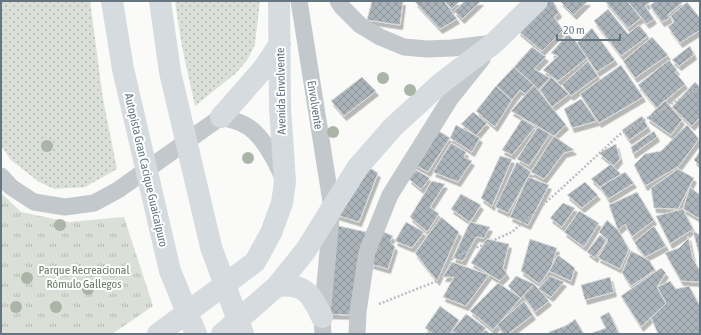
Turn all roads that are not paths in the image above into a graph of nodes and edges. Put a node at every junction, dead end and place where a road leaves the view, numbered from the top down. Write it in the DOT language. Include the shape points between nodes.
graph roads {
  1 [pos="112,1"];
  2 [pos="160,1"];
  3 [pos="279,1"];
  4 [pos="299,1"];
  5 [pos="338,1"];
  6 [pos="537,1"];
  7 [pos="494,43"];
  8 [pos="280,44"];
  9 [pos="221,117"];
  10 [pos="1,176"];
  11 [pos="285,182"];
  12 [pos="332,208"];
  13 [pos="277,286"];
  14 [pos="322,325"];
  15 [pos="158,334"];
  16 [pos="196,334"];
  17 [pos="222,334"];
  18 [pos="243,334"];
  19 [pos="357,334"];
  1 -- 16 [label="main road, Autopista Gran Cacique Guaicaipuro" via="123,69 170,271"];
  2 -- 18 [label="main road" via="170,72 211,247"];
  3 -- 8 [label="main road, Avenida Envolvente"];
  4 -- 12 [label="street, Envolvente"];
  5 -- 7 [label="street" via="360,25 380,38 404,47 452,48"];
  6 -- 7 [label="main road"];
  7 -- 12 [label="main road" via="440,84 393,127 358,167"];
  7 -- 19 [label="street" via="450,99 390,195 367,252"];
  8 -- 9 [label="main road" via="263,69"];
  8 -- 11 [label="main road, Avenida Envolvente" via="280,107"];
  9 -- 10 [label="street" via="118,190 94,203 65,207 34,202 11,187"];
  9 -- 11 [label="street" via="245,125 256,133"];
  11 -- 15 [label="main road, Avenida Envolvente" via="282,204 271,233 255,262"];
  12 -- 13 [label="main road" via="306,250"];
  12 -- 14 [label="street, Envolvente"];
  13 -- 14 [label="main road" via="287,285 305,290 317,307"];
  13 -- 17 [label="main road"];
}
